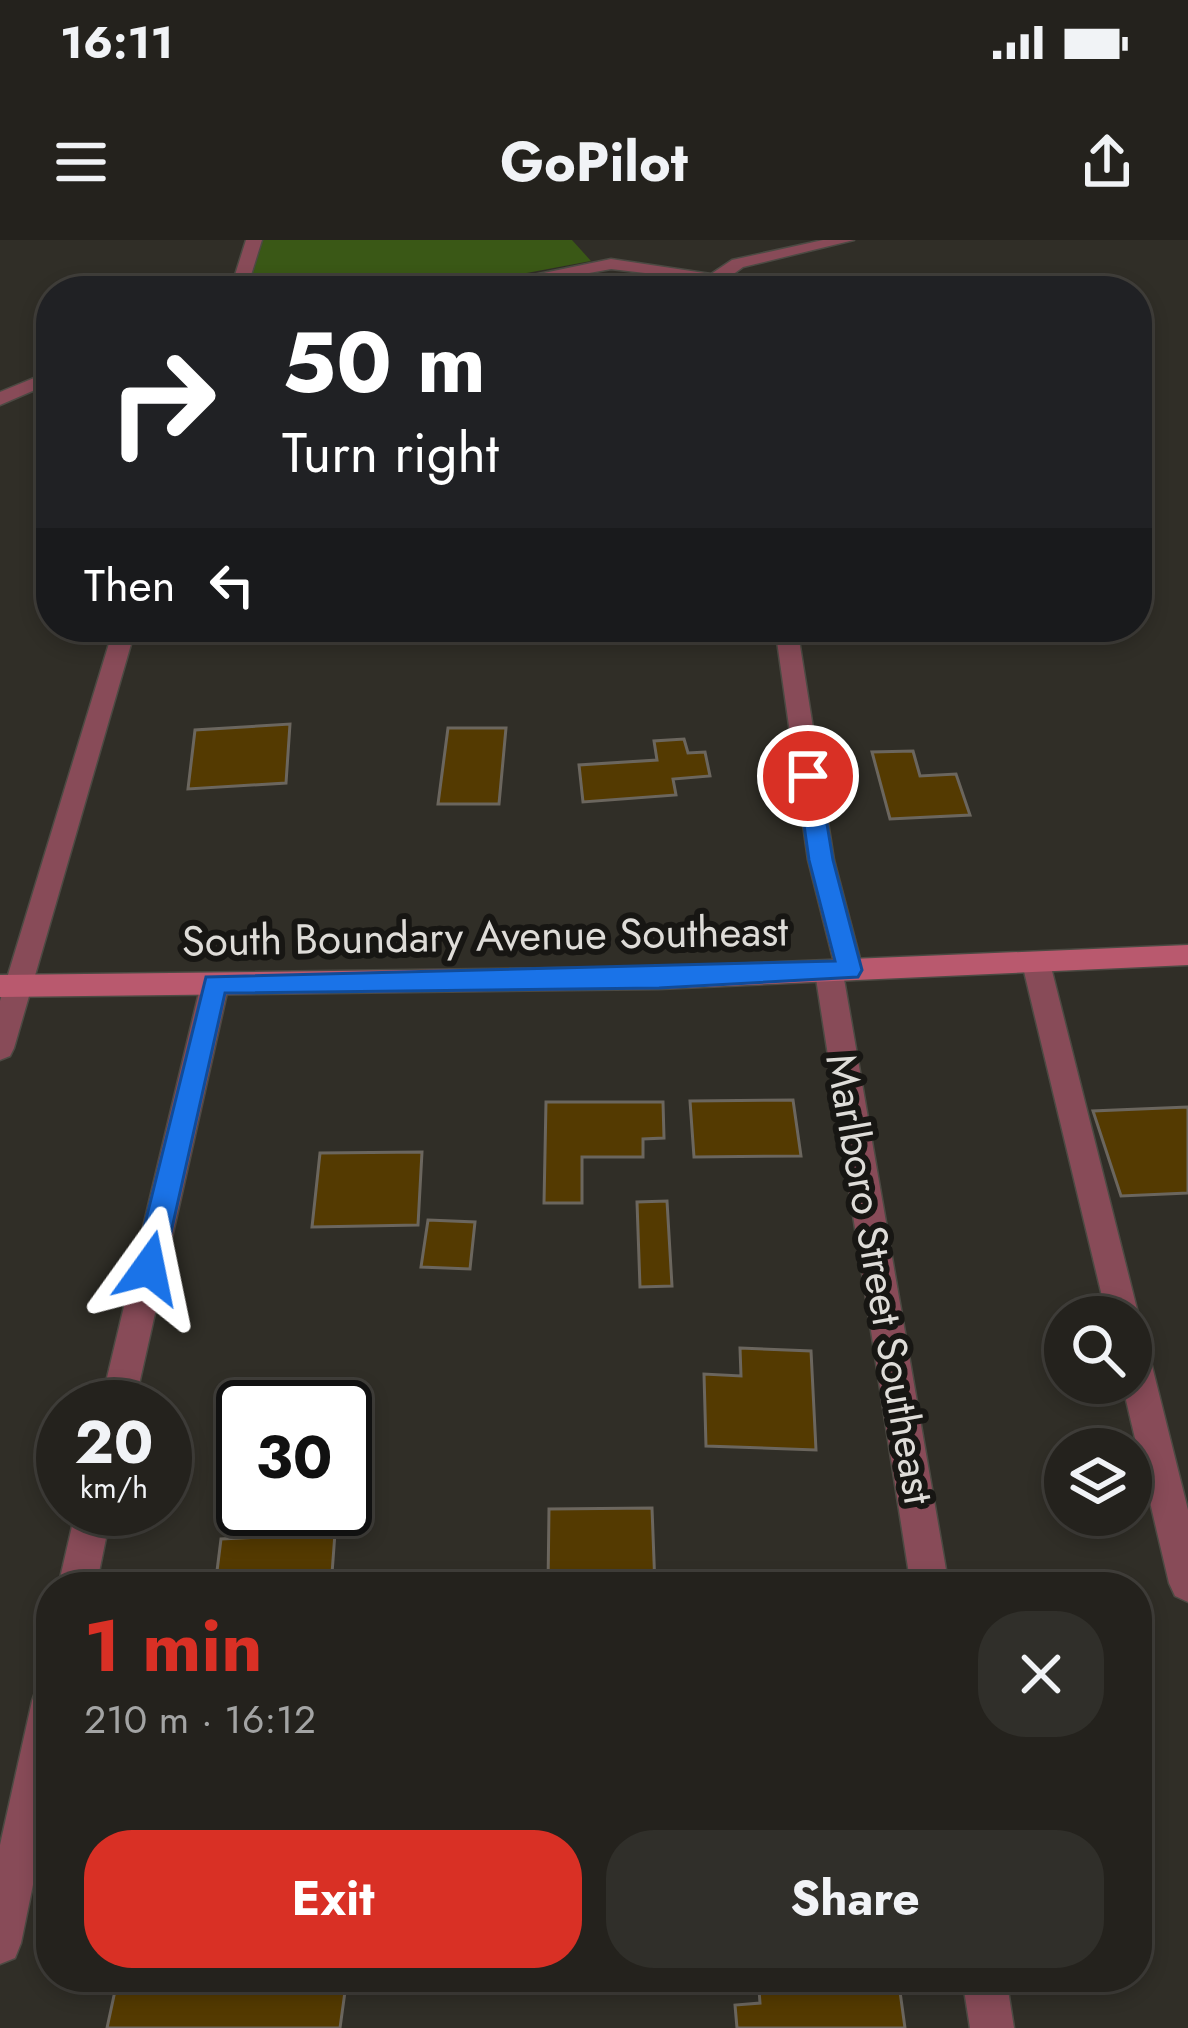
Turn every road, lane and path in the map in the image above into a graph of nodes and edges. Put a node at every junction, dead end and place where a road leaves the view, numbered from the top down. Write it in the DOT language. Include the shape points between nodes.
graph roads {
  1 [pos="254,240"];
  2 [pos="846,240"];
  3 [pos="243,276"];
  4 [pos="528,276"];
  5 [pos="682,276"];
  6 [pos="728,276"];
  7 [pos="36,383"];
  8 [pos="0,399"];
  9 [pos="120,642"];
  10 [pos="788,642"];
  11 [pos="1188,955"];
  12 [pos="1036,963"];
  13 [pos="839,971"];
  14 [pos="215,984"];
  15 [pos="10,986"];
  16 [pos="0,1048"];
  17 [pos="1118,1296"];
  18 [pos="123,1380"];
  19 [pos="1144,1404"];
  20 [pos="88,1536"];
  21 [pos="80,1572"];
  22 [pos="928,1572"];
  23 [pos="1188,1583"];
  24 [pos="36,1772"];
  25 [pos="0,1943"];
  26 [pos="986,1992"];
  27 [pos="992,2028"];
  1 -- 3 [label="street"];
  2 -- 6 [label="street" via="738,263"];
  4 -- 5 [label="street" via="604,258"];
  7 -- 8 [label="street"];
  9 -- 15 [label="street"];
  10 -- 13 [label="street, Marlboro Street Southeast"];
  11 -- 12 [label="street, South Boundary Avenue Southeast"];
  12 -- 13 [label="street, South Boundary Avenue Southeast"];
  12 -- 17 [label="street"];
  13 -- 14 [label="street, South Boundary Avenue Southeast"];
  13 -- 22 [label="street, Marlboro Street Southeast"];
  14 -- 15 [label="street, South Boundary Avenue Southeast"];
  14 -- 18 [label="street"];
  15 -- 16 [label="street"];
  19 -- 23 [label="street"];
  20 -- 21 [label="street"];
  24 -- 25 [label="street"];
  26 -- 27 [label="street"];
}
